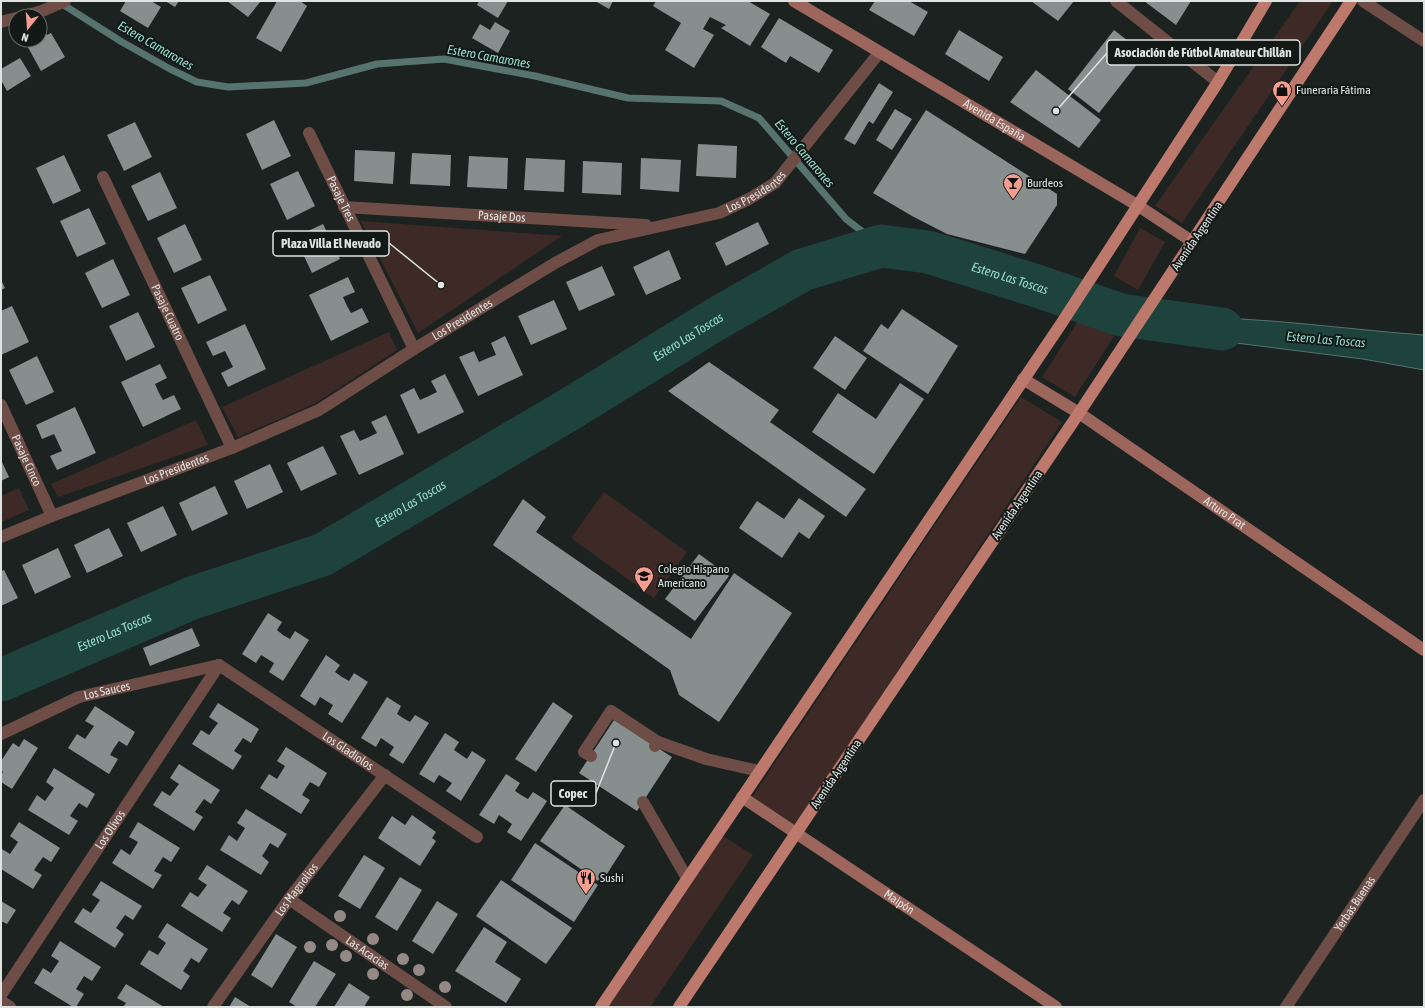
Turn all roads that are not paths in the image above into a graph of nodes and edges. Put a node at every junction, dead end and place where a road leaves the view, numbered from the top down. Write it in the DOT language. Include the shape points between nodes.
graph roads {
  1 [pos="64,1"];
  2 [pos="794,1"];
  3 [pos="1116,1"];
  4 [pos="1266,1"];
  5 [pos="1351,1"];
  6 [pos="1363,1"];
  7 [pos="48,8"];
  8 [pos="1424,41"];
  9 [pos="879,53"];
  10 [pos="1218,82"];
  11 [pos="309,133"];
  12 [pos="102,177"];
  13 [pos="1137,205"];
  14 [pos="344,207"];
  15 [pos="659,225"];
  16 [pos="1193,242"];
  17 [pos="414,350"];
  18 [pos="1023,379"];
  19 [pos="1,405"];
  20 [pos="1079,413"];
  21 [pos="232,448"];
  22 [pos="52,516"];
  23 [pos="1,537"];
  24 [pos="1424,650"];
  25 [pos="219,665"];
  26 [pos="1,734"];
  27 [pos="591,756"];
  28 [pos="759,771"];
  29 [pos="385,776"];
  30 [pos="742,797"];
  31 [pos="1424,800"];
  32 [pos="643,802"];
  33 [pos="796,833"];
  34 [pos="477,837"];
  35 [pos="687,878"];
  36 [pos="289,899"];
  37 [pos="1,995"];
  38 [pos="1,1001"];
  39 [pos="10,1007"];
  40 [pos="213,1007"];
  41 [pos="446,1007"];
  42 [pos="601,1007"];
  43 [pos="679,1007"];
  44 [pos="1056,1007"];
  45 [pos="1286,1007"];
  1 -- 7 [label="street"];
  2 -- 9 [label="street, Avenida España"];
  3 -- 10 [label="street"];
  4 -- 10 [label="main road"];
  5 -- 16 [label="main road, Avenida Argentina"];
  6 -- 8 [label="street"];
  9 -- 13 [label="street, Avenida España"];
  9 -- 15 [label="street, Los Presidentes" via="775,183 719,213"];
  10 -- 13 [label="main road"];
  11 -- 14 [label="street, Pasaje Tres"];
  12 -- 21 [label="street, Pasaje Cuatro"];
  13 -- 16 [label="street, Avenida España"];
  13 -- 18 [label="main road"];
  14 -- 15 [label="street, Pasaje Dos"];
  14 -- 17 [label="street, Pasaje Tres"];
  15 -- 17 [label="street, Los Presidentes" via="598,240 555,263"];
  16 -- 20 [label="main road, Avenida Argentina"];
  17 -- 21 [label="street, Los Presidentes" via="319,410"];
  18 -- 20 [label="street, Arturo Prat"];
  18 -- 28 [label="main road"];
  19 -- 22 [label="street, Pasaje Cinco"];
  20 -- 24 [label="street, Arturo Prat"];
  20 -- 33 [label="main road, Avenida Argentina"];
  21 -- 22 [label="street, Los Presidentes"];
  22 -- 23 [label="street, Los Presidentes"];
  25 -- 26 [label="street, Los Sauces" via="79,697"];
  25 -- 29 [label="street, Los Gladiolos"];
  25 -- 37 [label="street, Los Olivos"];
  27 -- 28 [label="street" via="584,752 611,711 656,744"];
  28 -- 30 [label="main road"];
  29 -- 34 [label="street, Los Gladiolos"];
  29 -- 36 [label="street, Los Magnolios"];
  30 -- 33 [label="street, Maipón"];
  30 -- 35 [label="main road"];
  31 -- 45 [label="street, Yerbas Buenas"];
  32 -- 35 [label="street"];
  33 -- 43 [label="main road, Avenida Argentina"];
  33 -- 44 [label="street, Maipón"];
  35 -- 42 [label="main road"];
  36 -- 40 [label="street, Los Magnolios"];
  36 -- 41 [label="street, Las Acacias"];
  38 -- 39 [label="street"];
}
